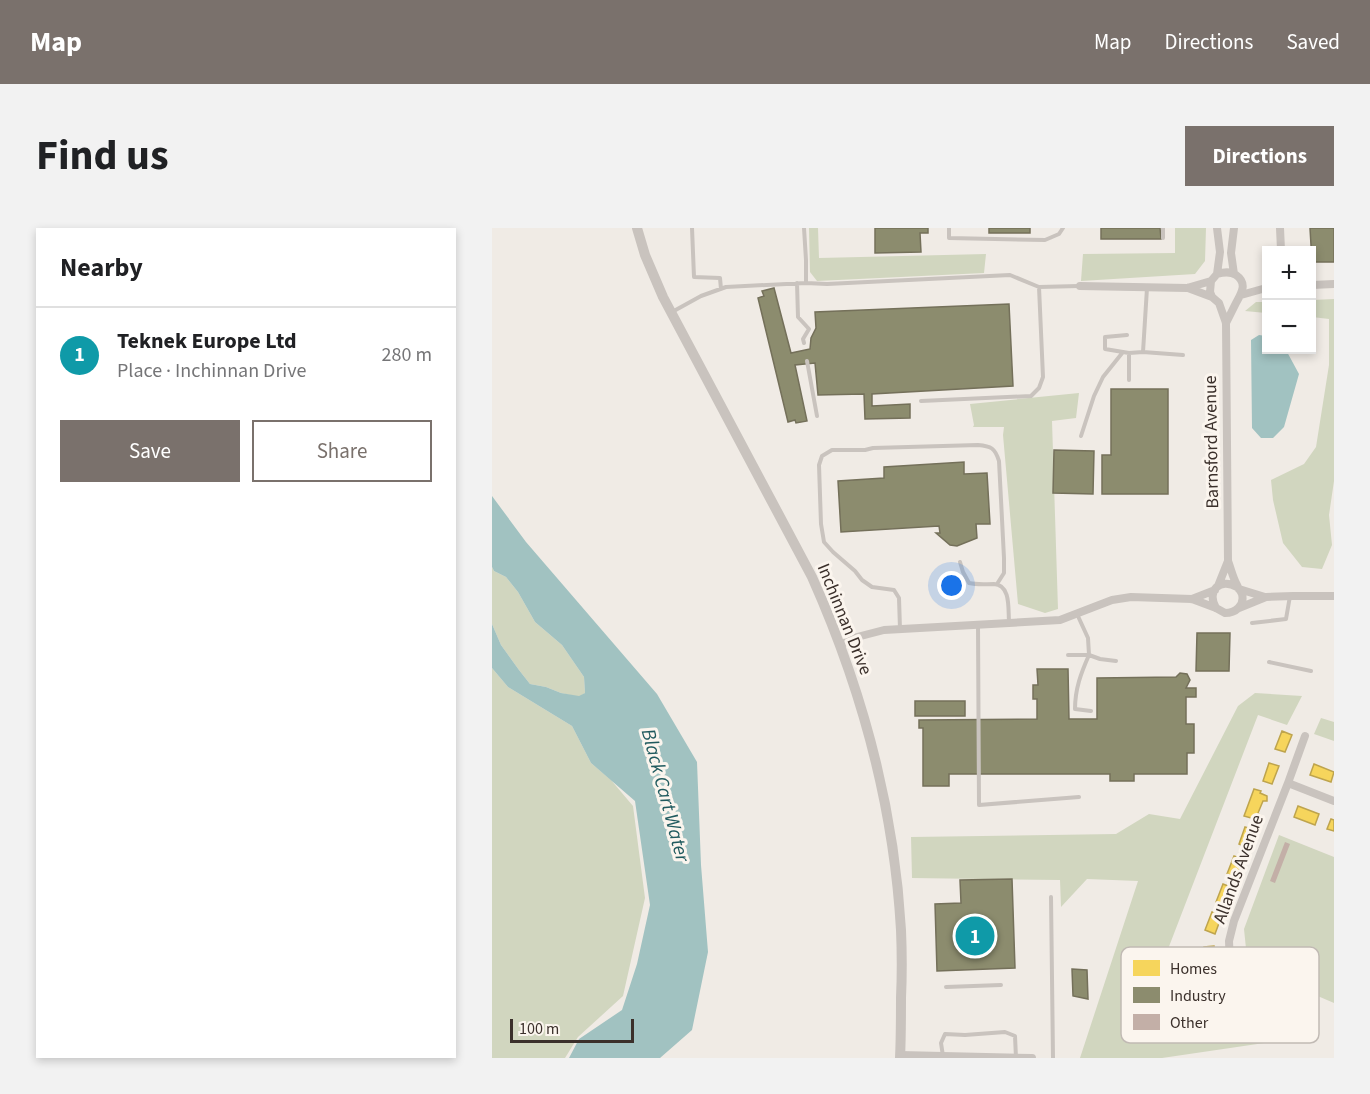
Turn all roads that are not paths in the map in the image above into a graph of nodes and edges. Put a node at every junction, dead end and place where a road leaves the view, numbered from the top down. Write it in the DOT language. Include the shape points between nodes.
graph roads {
  1 [pos="638,228"];
  2 [pos="692,228"];
  3 [pos="804,228"];
  4 [pos="949,228"];
  5 [pos="1063,228"];
  6 [pos="1163,228"];
  7 [pos="1217,228"];
  8 [pos="1234,228"];
  9 [pos="1280,228"];
  10 [pos="1163,238"];
  11 [pos="1281,246"];
  12 [pos="1234,274"];
  13 [pos="1214,278"];
  14 [pos="1241,281"];
  15 [pos="796,283"];
  16 [pos="806,283"];
  17 [pos="1334,284"];
  18 [pos="1316,285"];
  19 [pos="1080,286"];
  20 [pos="1039,287"];
  21 [pos="1147,287"];
  22 [pos="1262,287"];
  23 [pos="1187,288"];
  24 [pos="721,289"];
  25 [pos="1262,289"];
  26 [pos="1239,298"];
  27 [pos="1215,300"];
  28 [pos="671,312"];
  29 [pos="1226,323"];
  30 [pos="1127,335"];
  31 [pos="804,343"];
  32 [pos="1143,352"];
  33 [pos="1126,353"];
  34 [pos="1183,355"];
  35 [pos="807,361"];
  36 [pos="1129,380"];
  37 [pos="921,401"];
  38 [pos="817,416"];
  39 [pos="1081,436"];
  40 [pos="1228,561"];
  41 [pos="960,562"];
  42 [pos="997,584"];
  43 [pos="1216,588"];
  44 [pos="1238,588"];
  45 [pos="1290,596"];
  46 [pos="1334,596"];
  47 [pos="1266,597"];
  48 [pos="1192,599"];
  49 [pos="1216,608"];
  50 [pos="1239,608"];
  51 [pos="1077,613"];
  52 [pos="1009,622"];
  53 [pos="1252,623"];
  54 [pos="978,624"];
  55 [pos="900,629"];
  56 [pos="840,645"];
  57 [pos="1068,655"];
  58 [pos="1089,655"];
  59 [pos="1116,661"];
  60 [pos="1269,662"];
  61 [pos="1311,671"];
  62 [pos="1091,711"];
  63 [pos="1305,736"];
  64 [pos="1288,783"];
  65 [pos="1079,797"];
  66 [pos="1334,801"];
  67 [pos="1051,897"];
  68 [pos="1229,947"];
  69 [pos="1001,985"];
  70 [pos="946,987"];
  71 [pos="900,1057"];
  72 [pos="943,1057"];
  73 [pos="973,1058"];
  74 [pos="1016,1058"];
  75 [pos="1032,1058"];
  76 [pos="1053,1058"];
  1 -- 28 [label="street, Inchinnan Drive" via="654,277"];
  2 -- 24 [label="lane" via="693,277 720,278"];
  3 -- 16 [label="lane"];
  4 -- 5 [label="lane" via="949,238 1045,240"];
  6 -- 10 [label="lane"];
  7 -- 13 [label="street, Barnsford Avenue" via="1220,252"];
  8 -- 12 [label="street"];
  9 -- 11 [label="street"];
  12 -- 13 [label="street"];
  12 -- 14 [label="street"];
  13 -- 23 [label="street"];
  13 -- 27 [label="street, Barnsford Avenue" via="1210,292"];
  14 -- 22 [label="street"];
  14 -- 26 [label="street, Barnsford Avenue"];
  15 -- 16 [label="lane"];
  15 -- 24 [label="lane"];
  15 -- 31 [label="lane" via="798,317 809,328"];
  16 -- 20 [label="lane" via="1010,275"];
  17 -- 18 [label="street"];
  19 -- 20 [label="lane"];
  19 -- 21 [label="street"];
  20 -- 37 [label="lane" via="1043,377 1031,396"];
  21 -- 23 [label="street"];
  21 -- 32 [label="lane"];
  23 -- 27 [label="street"];
  24 -- 28 [label="lane"];
  25 -- 26 [label="street"];
  26 -- 27 [label="street" via="1231,304"];
  26 -- 29 [label="street, Barnsford Avenue"];
  27 -- 29 [label="street, Barnsford Avenue"];
  28 -- 56 [label="street, Inchinnan Drive" via="791,536"];
  29 -- 40 [label="street, Barnsford Avenue"];
  30 -- 33 [label="lane" via="1105,336 1105,349"];
  32 -- 33 [label="lane"];
  32 -- 34 [label="lane"];
  33 -- 36 [label="lane"];
  33 -- 39 [label="lane" via="1103,377"];
  35 -- 38 [label="lane"];
  40 -- 43 [label="street, Barnsford Avenue"];
  40 -- 44 [label="street, Barnsford Avenue"];
  41 -- 42 [label="lane" via="969,583"];
  42 -- 52 [label="lane" via="1006,590"];
  42 -- 55 [label="lane" via="1004,573 1004,558 999,461 990,446 832,450 822,456 819,465 824,542 872,588 894,590 899,598"];
  43 -- 44 [label="street" via="1229,583"];
  43 -- 48 [label="street"];
  43 -- 49 [label="street" via="1212,599"];
  44 -- 47 [label="street"];
  44 -- 50 [label="street" via="1242,598"];
  45 -- 46 [label="street"];
  45 -- 47 [label="street"];
  45 -- 53 [label="lane" via="1286,619"];
  47 -- 50 [label="street"];
  48 -- 49 [label="street"];
  48 -- 51 [label="street" via="1131,597"];
  49 -- 50 [label="street" via="1230,613"];
  51 -- 52 [label="street" via="1060,620"];
  51 -- 58 [label="lane" via="1088,638"];
  52 -- 54 [label="street"];
  54 -- 55 [label="street"];
  54 -- 65 [label="lane" via="979,805"];
  55 -- 56 [label="street" via="857,637"];
  56 -- 71 [label="street, Inchinnan Drive" via="873,747 891,832 901,931"];
  57 -- 58 [label="lane"];
  58 -- 59 [label="lane"];
  58 -- 62 [label="lane" via="1075,695 1075,709"];
  60 -- 61 [label="lane"];
  63 -- 64 [label="street, Allands Avenue"];
  64 -- 66 [label="street"];
  64 -- 68 [label="street, Allands Avenue" via="1234,921"];
  67 -- 76 [label="lane"];
  69 -- 70 [label="lane"];
  71 -- 72 [label="street"];
  72 -- 73 [label="street"];
  72 -- 74 [label="lane" via="941,1042 945,1034 1005,1032 1015,1036"];
  73 -- 74 [label="street"];
  74 -- 75 [label="street"];
}
